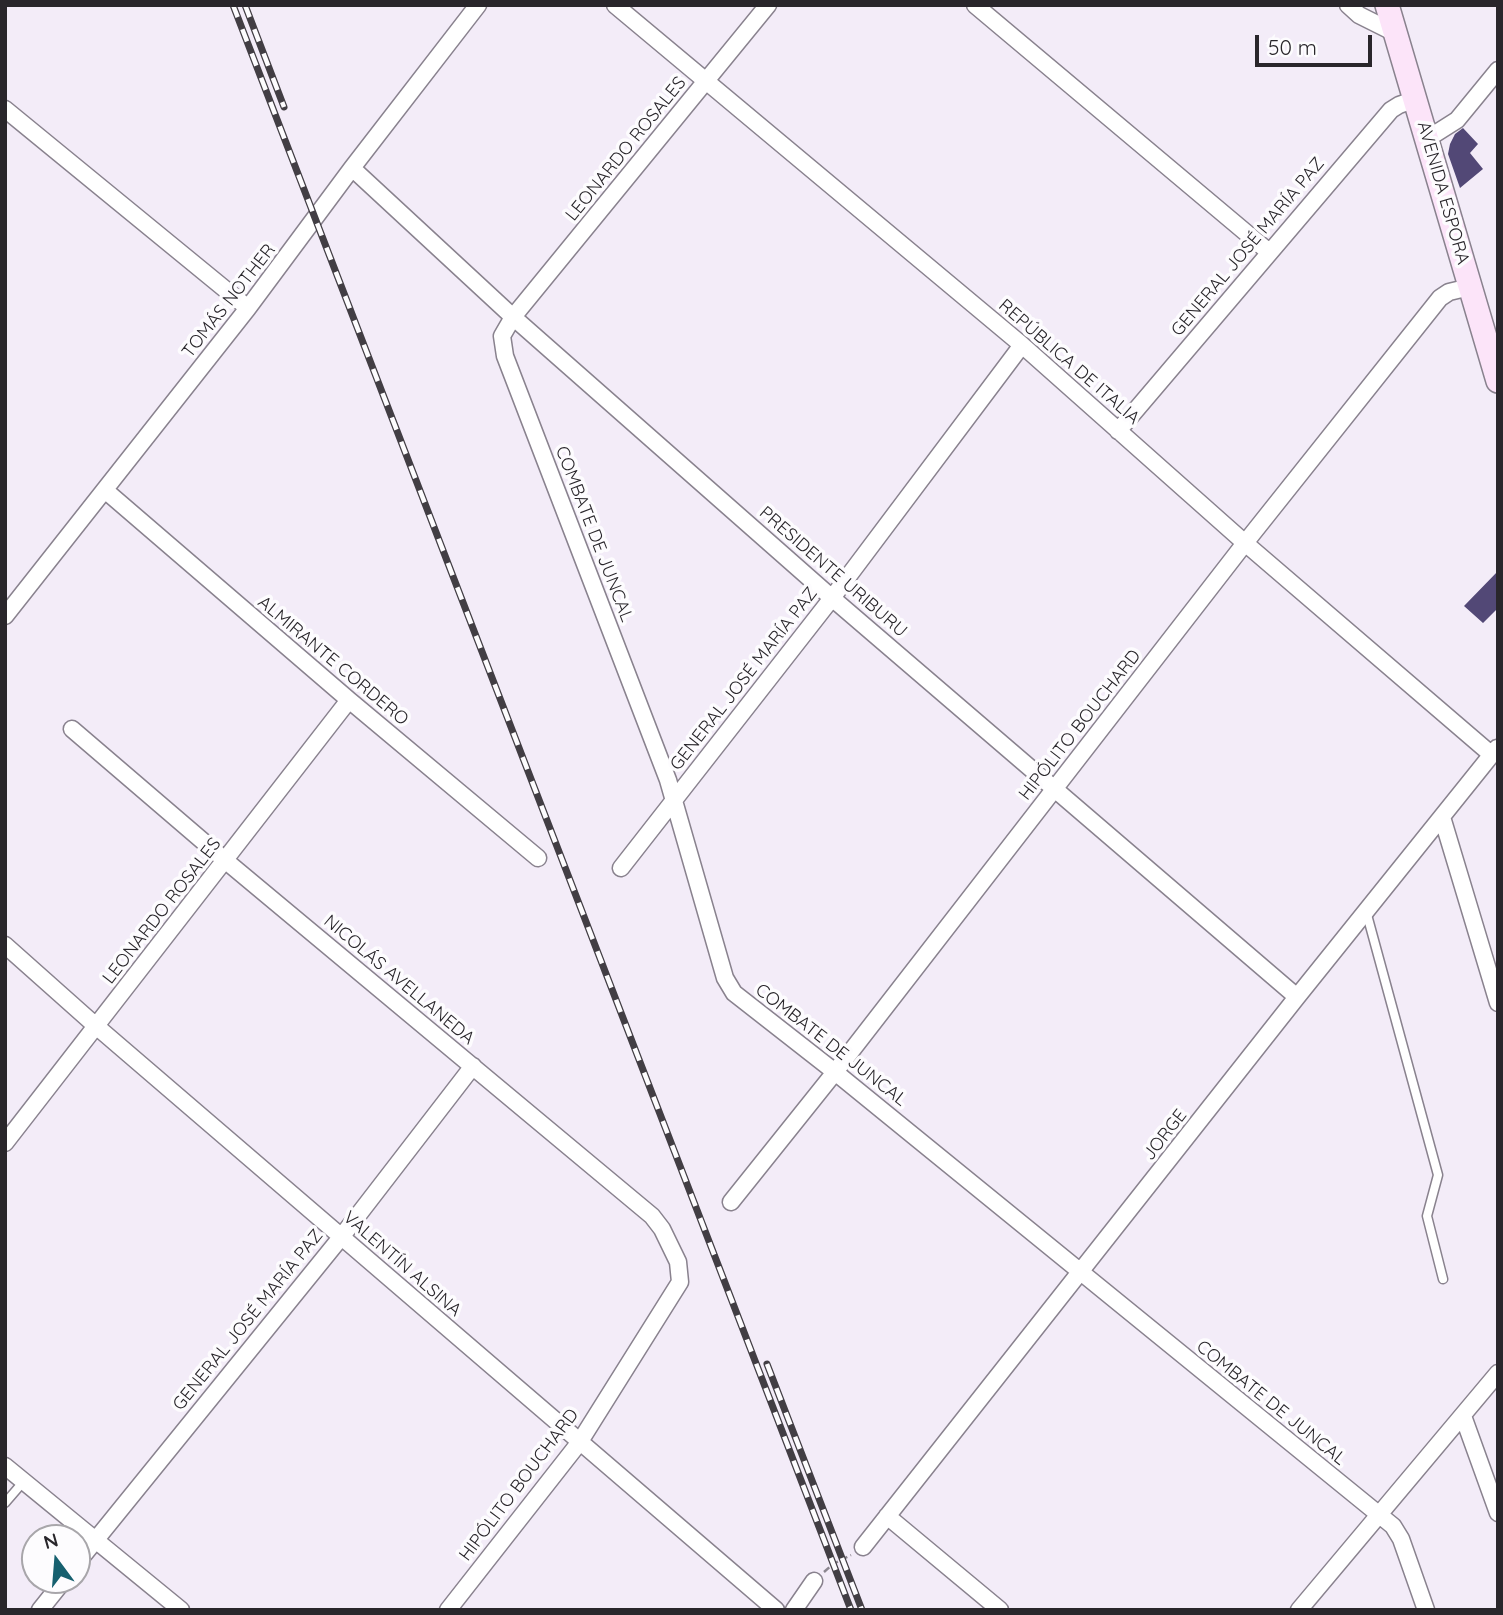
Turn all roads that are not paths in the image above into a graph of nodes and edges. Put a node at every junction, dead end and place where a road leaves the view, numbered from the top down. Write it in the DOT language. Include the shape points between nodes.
graph roads {
  1 [pos="478,5"];
  2 [pos="615,5"];
  3 [pos="768,5"];
  4 [pos="975,5"];
  5 [pos="1348,5"];
  6 [pos="1387,5"];
  7 [pos="1395,33"];
  8 [pos="1498,70"];
  9 [pos="706,81"];
  10 [pos="1416,99"];
  11 [pos="5,109"];
  12 [pos="1427,139"];
  13 [pos="352,168"];
  14 [pos="1269,252"];
  15 [pos="1470,286"];
  16 [pos="248,308"];
  17 [pos="513,317"];
  18 [pos="1022,345"];
  19 [pos="1498,381"];
  20 [pos="1118,431"];
  21 [pos="106,491"];
  22 [pos="1245,543"];
  23 [pos="832,598"];
  24 [pos="5,617"];
  25 [pos="349,701"];
  26 [pos="72,729"];
  27 [pos="1495,751"];
  28 [pos="1056,788"];
  29 [pos="674,800"];
  30 [pos="1442,817"];
  31 [pos="538,858"];
  32 [pos="226,861"];
  33 [pos="621,867"];
  34 [pos="1366,911"];
  35 [pos="5,945"];
  36 [pos="1297,997"];
  37 [pos="1498,1003"];
  38 [pos="96,1026"];
  39 [pos="472,1066"];
  40 [pos="835,1072"];
  41 [pos="5,1143"];
  42 [pos="731,1202"];
  43 [pos="342,1236"];
  44 [pos="1080,1273"];
  45 [pos="680,1274"];
  46 [pos="1443,1279"];
  47 [pos="1498,1373"];
  48 [pos="1463,1416"];
  49 [pos="579,1443"];
  50 [pos="5,1465"];
  51 [pos="24,1481"];
  52 [pos="5,1503"];
  53 [pos="1498,1513"];
  54 [pos="1380,1516"];
  55 [pos="887,1517"];
  56 [pos="96,1538"];
  57 [pos="91,1545"];
  58 [pos="863,1547"];
  59 [pos="814,1581"];
  60 [pos="53,1594"];
  61 [pos="40,1610"];
  62 [pos="181,1610"];
  63 [pos="448,1610"];
  64 [pos="776,1610"];
  65 [pos="794,1610"];
  66 [pos="1000,1610"];
  67 [pos="1299,1610"];
  68 [pos="1426,1610"];
  1 -- 13 [label="street, TOMÁS NOTHER"];
  2 -- 9 [label="street, REPÚBLICA DE ITALIA"];
  3 -- 9 [label="street, LEONARDO ROSALES"];
  4 -- 14 [label="street"];
  5 -- 7 [label="street"];
  6 -- 7 [label="main road, AVENIDA ESPORA"];
  7 -- 10 [label="main road, AVENIDA ESPORA"];
  8 -- 12 [label="street" via="1457,120"];
  9 -- 17 [label="street, LEONARDO ROSALES"];
  9 -- 18 [label="street, REPÚBLICA DE ITALIA"];
  10 -- 12 [label="main road, AVENIDA ESPORA"];
  10 -- 14 [label="street, GENERAL JOSÉ MARÍA PAZ" via="1391,110"];
  11 -- 16 [label="street"];
  12 -- 15 [label="main road, AVENIDA ESPORA"];
  13 -- 16 [label="street, TOMÁS NOTHER"];
  13 -- 17 [label="street, PRESIDENTE URIBURU"];
  14 -- 20 [label="street, GENERAL JOSÉ MARÍA PAZ"];
  15 -- 19 [label="main road, AVENIDA ESPORA"];
  15 -- 22 [label="street, HIPÓLITO BOUCHARD" via="1440,298"];
  16 -- 21 [label="street, TOMÁS NOTHER"];
  17 -- 23 [label="street, PRESIDENTE URIBURU"];
  17 -- 29 [label="street, COMBATE DE JUNCAL" via="502,336 502,347"];
  18 -- 20 [label="street, REPÚBLICA DE ITALIA"];
  18 -- 23 [label="street, GENERAL JOSÉ MARÍA PAZ"];
  20 -- 22 [label="street, REPÚBLICA DE ITALIA"];
  21 -- 24 [label="street, TOMÁS NOTHER"];
  21 -- 25 [label="street, ALMIRANTE CORDERO"];
  22 -- 27 [label="street, REPÚBLICA DE ITALIA"];
  22 -- 28 [label="street, HIPÓLITO BOUCHARD"];
  23 -- 28 [label="street, PRESIDENTE URIBURU"];
  23 -- 29 [label="street, GENERAL JOSÉ MARÍA PAZ"];
  25 -- 31 [label="street, ALMIRANTE CORDERO"];
  25 -- 32 [label="street, LEONARDO ROSALES"];
  26 -- 32 [label="street, NICOLÁS AVELLANEDA"];
  27 -- 30 [label="street, JORGE"];
  28 -- 36 [label="street, PRESIDENTE URIBURU"];
  28 -- 40 [label="street, HIPÓLITO BOUCHARD"];
  29 -- 33 [label="street, GENERAL JOSÉ MARÍA PAZ"];
  29 -- 40 [label="street, COMBATE DE JUNCAL" via="729,986"];
  30 -- 34 [label="street, JORGE"];
  30 -- 37 [label="street"];
  32 -- 38 [label="street, LEONARDO ROSALES"];
  32 -- 39 [label="street, NICOLÁS AVELLANEDA"];
  34 -- 36 [label="street, JORGE"];
  34 -- 46 [label="lane" via="1438,1175 1427,1216"];
  35 -- 38 [label="street, VALENTÍN ALSINA"];
  36 -- 44 [label="street, JORGE"];
  38 -- 41 [label="street, LEONARDO ROSALES"];
  38 -- 43 [label="street, VALENTÍN ALSINA"];
  39 -- 43 [label="street, GENERAL JOSÉ MARÍA PAZ"];
  39 -- 45 [label="street, NICOLÁS AVELLANEDA" via="652,1216"];
  40 -- 42 [label="street, HIPÓLITO BOUCHARD"];
  40 -- 44 [label="street, COMBATE DE JUNCAL"];
  43 -- 49 [label="street, VALENTÍN ALSINA"];
  43 -- 56 [label="street, GENERAL JOSÉ MARÍA PAZ"];
  44 -- 54 [label="street, COMBATE DE JUNCAL"];
  44 -- 55 [label="street, JORGE"];
  45 -- 49 [label="street, HIPÓLITO BOUCHARD" via="680,1282"];
  47 -- 48 [label="street"];
  48 -- 53 [label="street"];
  48 -- 54 [label="street"];
  49 -- 63 [label="street, HIPÓLITO BOUCHARD"];
  49 -- 64 [label="street, VALENTÍN ALSINA"];
  50 -- 51 [label="street"];
  51 -- 52 [label="lane"];
  51 -- 56 [label="street"];
  54 -- 67 [label="street"];
  54 -- 68 [label="street, COMBATE DE JUNCAL" via="1401,1539"];
  55 -- 58 [label="street, JORGE"];
  55 -- 66 [label="street"];
  56 -- 57 [label="street, GENERAL JOSÉ MARÍA PAZ"];
  56 -- 62 [label="street"];
  59 -- 65 [label="street"];
  60 -- 61 [label="street"];
}
